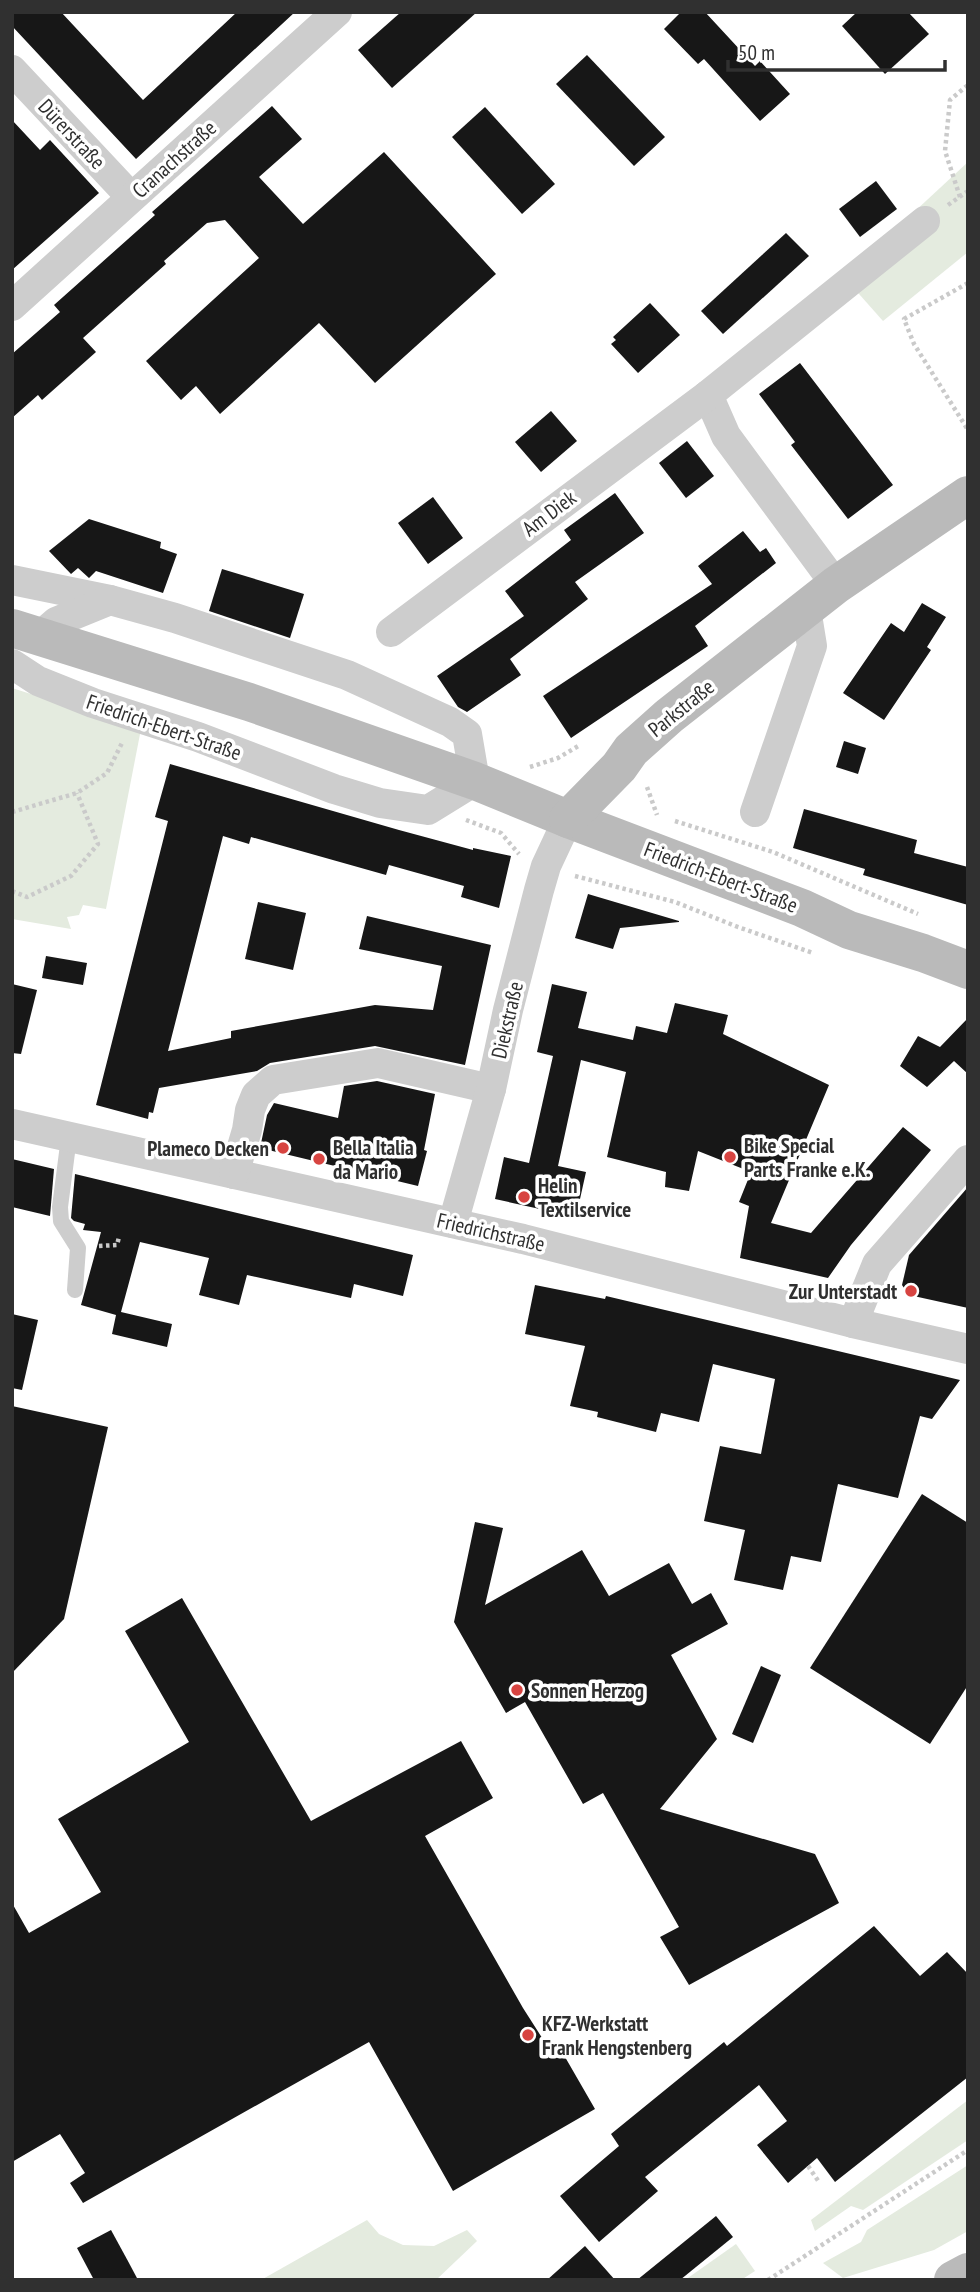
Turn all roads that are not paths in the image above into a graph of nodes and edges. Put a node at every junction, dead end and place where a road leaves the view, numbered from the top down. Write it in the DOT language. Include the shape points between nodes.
graph roads {
  1 [pos="337,12"];
  2 [pos="12,70"];
  3 [pos="131,197"];
  4 [pos="925,221"];
  5 [pos="12,306"];
  6 [pos="708,395"];
  7 [pos="968,495"];
  8 [pos="12,580"];
  9 [pos="836,585"];
  10 [pos="110,600"];
  11 [pos="806,609"];
  12 [pos="26,632"];
  13 [pos="391,632"];
  14 [pos="12,664"];
  15 [pos="475,781"];
  16 [pos="755,812"];
  17 [pos="568,820"];
  18 [pos="968,970"];
  19 [pos="491,1089"];
  20 [pos="12,1124"];
  21 [pos="69,1137"];
  22 [pos="968,1160"];
  23 [pos="234,1174"];
  24 [pos="453,1223"];
  25 [pos="75,1290"];
  26 [pos="853,1323"];
  27 [pos="968,1349"];
  28 [pos="968,2272"];
  29 [pos="953,2280"];
  1 -- 3 [label="street, Cranachstraße"];
  2 -- 3 [label="street, Dürerstraße"];
  3 -- 5 [label="street, Cranachstraße"];
  4 -- 6 [label="street, Am Diek"];
  6 -- 9 [label="street" via="726,436"];
  6 -- 13 [label="street, Am Diek"];
  7 -- 9 [label="main road, Parkstraße"];
  8 -- 10 [label="street"];
  9 -- 11 [label="main road, Parkstraße"];
  10 -- 12 [label="street, Friedrich-Ebert-Straße"];
  10 -- 15 [label="street" via="347,675 450,722 467,734"];
  11 -- 16 [label="street" via="813,646"];
  11 -- 17 [label="main road, Parkstraße" via="669,716 631,750"];
  12 -- 15 [label="main road, Friedrich-Ebert-Straße"];
  14 -- 15 [label="street, Friedrich-Ebert-Straße" via="38,681 380,803 428,810"];
  15 -- 17 [label="main road, Friedrich-Ebert-Straße"];
  17 -- 18 [label="main road, Friedrich-Ebert-Straße" via="849,930"];
  17 -- 19 [label="street, Diekstraße" via="539,890"];
  19 -- 23 [label="street" via="378,1063 273,1080 256,1095"];
  19 -- 24 [label="street, Diekstraße"];
  20 -- 21 [label="street, Friedrichstraße"];
  21 -- 23 [label="street, Friedrichstraße"];
  21 -- 25 [label="lane" via="60,1207 61,1221 78,1248"];
  22 -- 26 [label="street" via="877,1264"];
  23 -- 24 [label="street, Friedrichstraße"];
  24 -- 26 [label="street, Friedrichstraße"];
  26 -- 27 [label="street, Friedrichstraße"];
  28 -- 29 [label="main road"];
}
